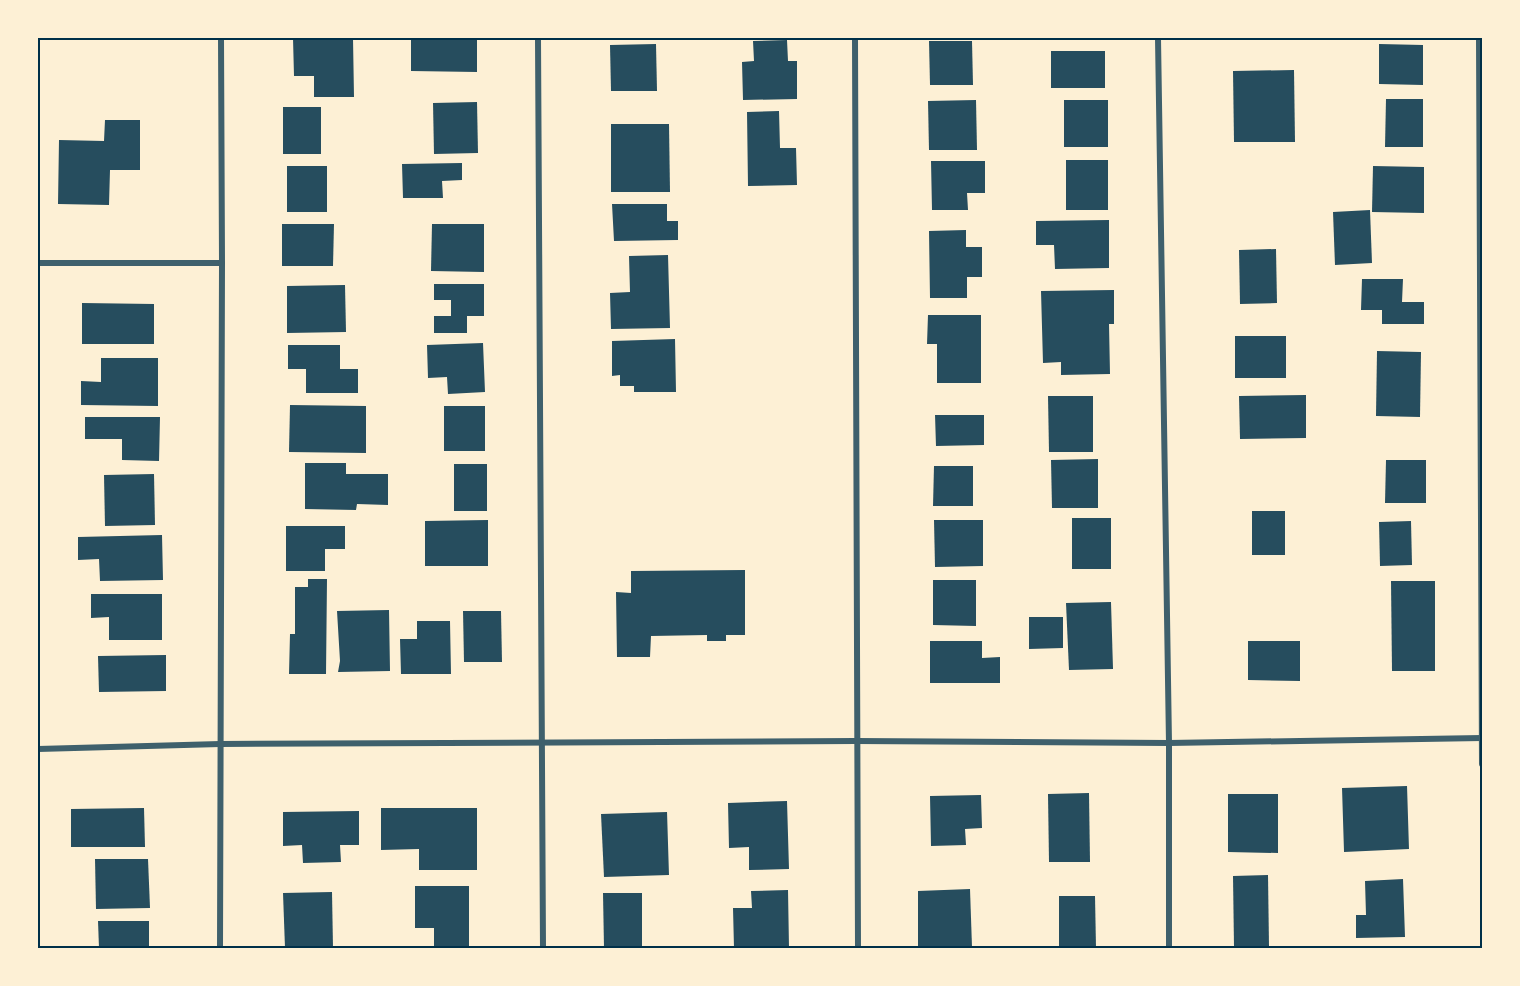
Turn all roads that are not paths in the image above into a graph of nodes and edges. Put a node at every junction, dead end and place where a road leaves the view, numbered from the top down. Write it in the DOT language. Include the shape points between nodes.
graph roads {
  1 [pos="221,38"];
  2 [pos="538,38"];
  3 [pos="855,38"];
  4 [pos="1158,38"];
  5 [pos="1479,38"];
  6 [pos="38,263"];
  7 [pos="222,263"];
  8 [pos="1482,738"];
  9 [pos="856,741"];
  10 [pos="543,742"];
  11 [pos="1169,743"];
  12 [pos="220,744"];
  13 [pos="38,748"];
  14 [pos="1482,764"];
  15 [pos="220,948"];
  16 [pos="543,948"];
  17 [pos="858,948"];
  18 [pos="1169,948"];
  1 -- 7 [label="street"];
  2 -- 10 [label="street"];
  3 -- 9 [label="street"];
  4 -- 11 [label="street"];
  5 -- 8 [label="street"];
  6 -- 7 [label="street"];
  7 -- 12 [label="street"];
  8 -- 11 [label="street"];
  8 -- 14 [label="street"];
  9 -- 10 [label="street"];
  9 -- 11 [label="street"];
  9 -- 17 [label="street"];
  10 -- 12 [label="street"];
  10 -- 16 [label="street"];
  11 -- 18 [label="street"];
  12 -- 13 [label="street"];
  12 -- 15 [label="street"];
}
